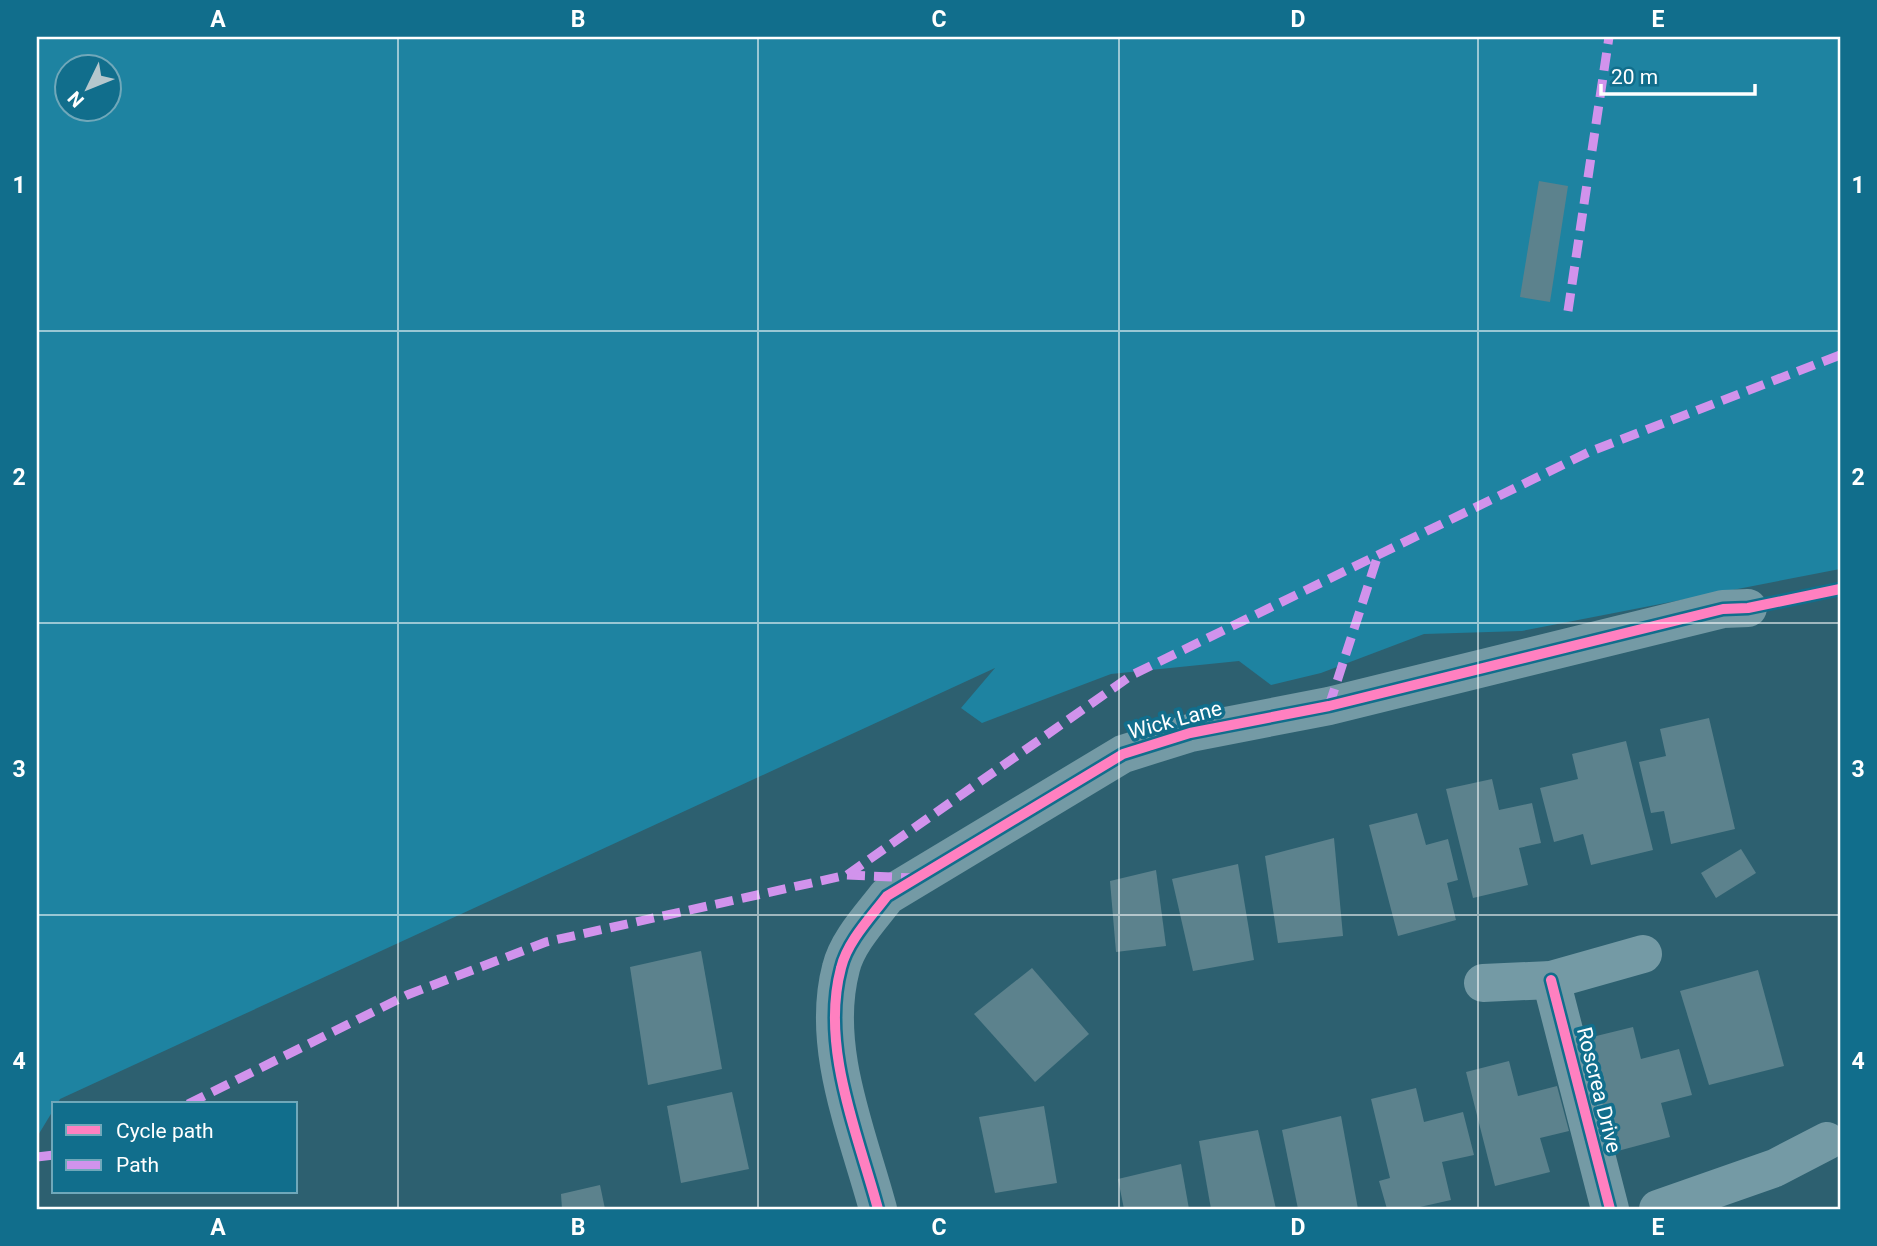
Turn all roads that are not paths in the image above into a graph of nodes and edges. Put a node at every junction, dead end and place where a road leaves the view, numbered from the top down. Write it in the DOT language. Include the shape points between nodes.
graph roads {
  1 [pos="1748,608"];
  2 [pos="1643,954"];
  3 [pos="1552,980"];
  4 [pos="1483,983"];
  5 [pos="1827,1141"];
  6 [pos="878,1209"];
  7 [pos="1610,1209"];
  8 [pos="1658,1209"];
  1 -- 6 [label="street, Wick Lane" via="1723,609 1329,706 1190,733 1123,754 887,896 841,966 834,1009 838,1060"];
  2 -- 3 [label="street"];
  3 -- 4 [label="street"];
  3 -- 7 [label="street, Roscrea Drive"];
  5 -- 8 [label="street" via="1775,1168"];
}
